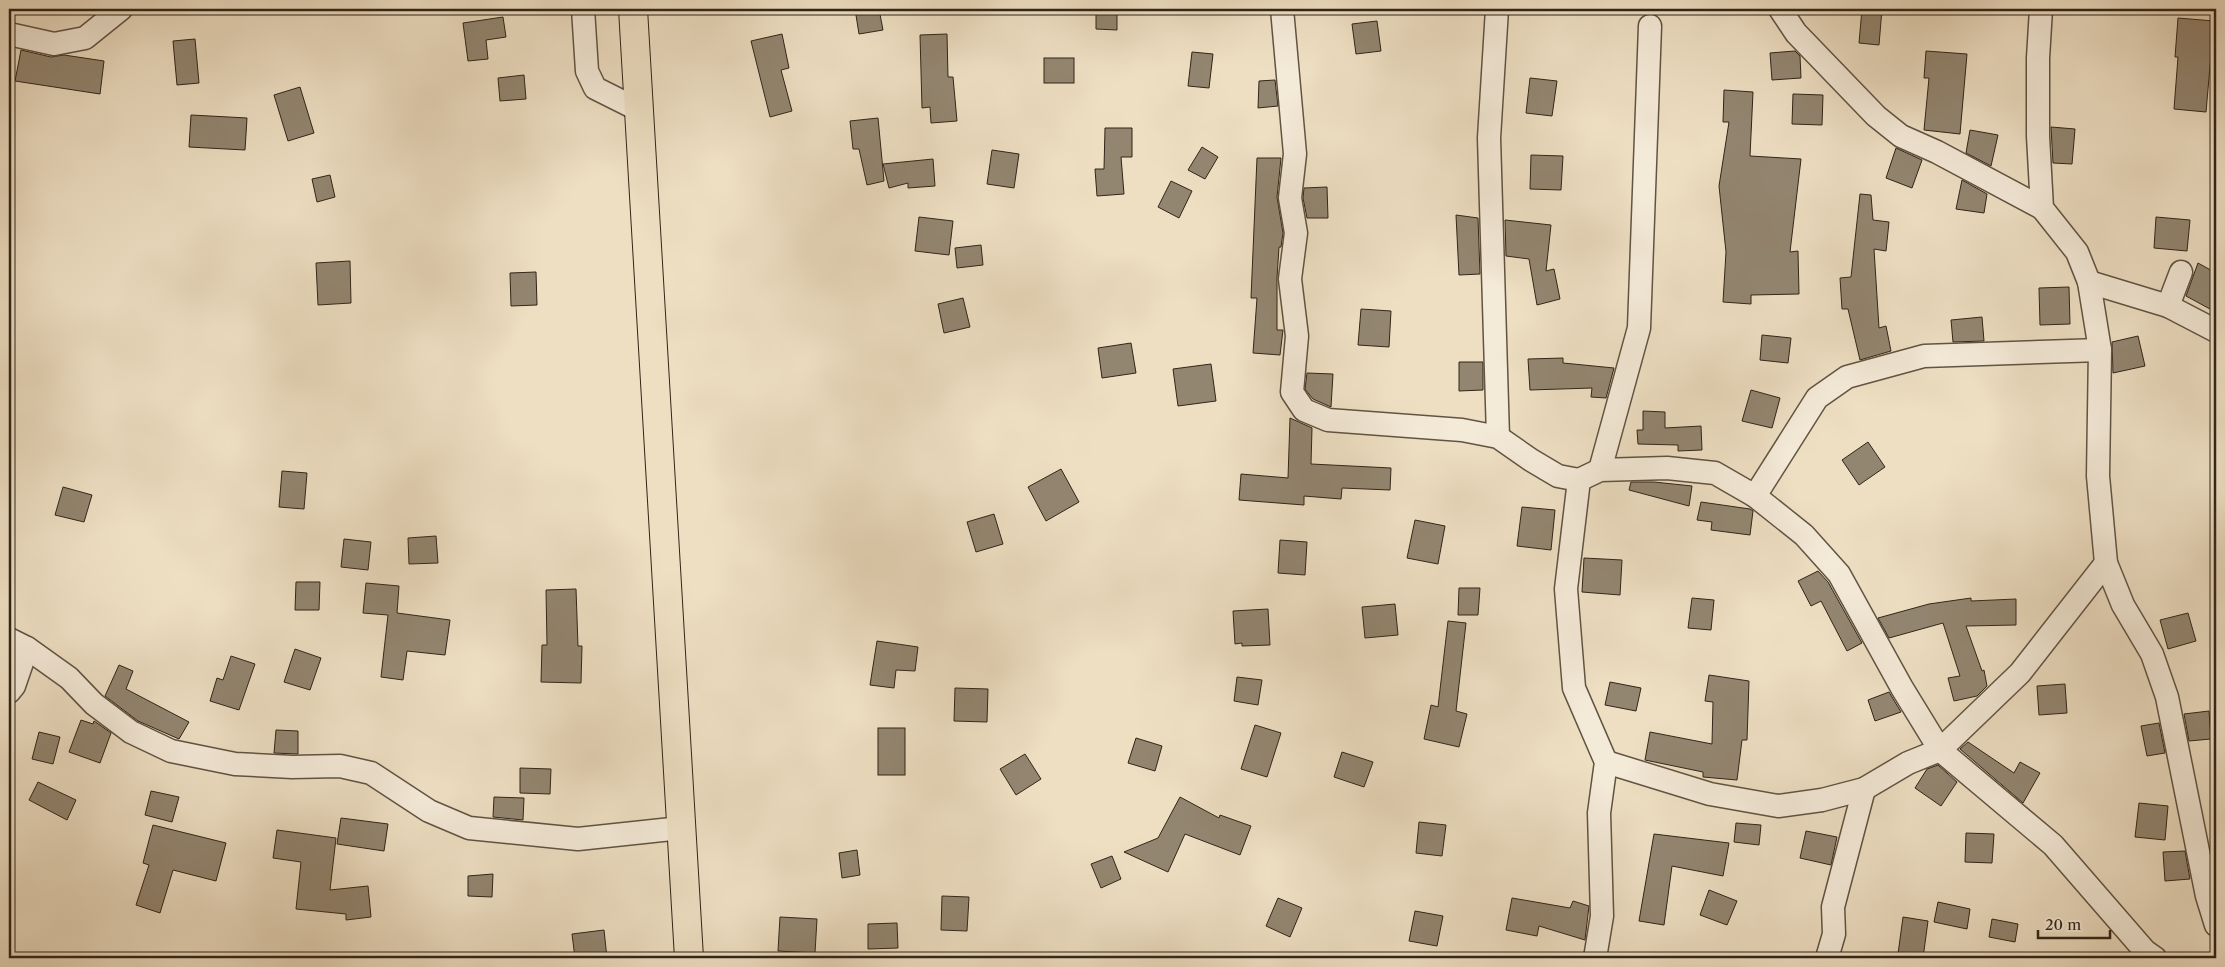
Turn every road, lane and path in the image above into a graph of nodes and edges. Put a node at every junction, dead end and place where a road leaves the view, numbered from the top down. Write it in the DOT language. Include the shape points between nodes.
graph roads {
  1 [pos="121,9"];
  2 [pos="583,9"];
  3 [pos="633,9"];
  4 [pos="1282,9"];
  5 [pos="1496,9"];
  6 [pos="1780,9"];
  7 [pos="2041,9"];
  8 [pos="1650,26"];
  9 [pos="9,34"];
  10 [pos="639,110"];
  11 [pos="2042,208"];
  12 [pos="2181,272"];
  13 [pos="2089,282"];
  14 [pos="2168,306"];
  15 [pos="2216,332"];
  16 [pos="2100,350"];
  17 [pos="1498,437"];
  18 [pos="1600,470"];
  19 [pos="1579,480"];
  20 [pos="1755,496"];
  21 [pos="2106,564"];
  22 [pos="18,643"];
  23 [pos="9,692"];
  24 [pos="1940,750"];
  25 [pos="1606,762"];
  26 [pos="1864,789"];
  27 [pos="681,828"];
  28 [pos="2216,925"];
  29 [pos="689,958"];
  30 [pos="1595,958"];
  31 [pos="1827,958"];
  32 [pos="2155,958"];
  1 -- 9 [label="street" via="85,38 54,44"];
  2 -- 10 [label="street" via="587,71 595,88"];
  3 -- 10 [label="main road"];
  4 -- 17 [label="street" via="1296,154 1290,198 1296,233 1290,279 1297,336 1292,392 1304,410 1323,419 1462,430"];
  5 -- 17 [label="street" via="1489,138"];
  6 -- 11 [label="street" via="1796,33 1876,116 1901,136"];
  7 -- 11 [label="street" via="2038,136"];
  8 -- 18 [label="street" via="1639,328"];
  10 -- 27 [label="main road"];
  11 -- 13 [label="street" via="2077,252"];
  12 -- 14 [label="street"];
  13 -- 14 [label="street"];
  13 -- 16 [label="street"];
  14 -- 15 [label="street"];
  16 -- 20 [label="street" via="1924,356 1847,377 1817,398"];
  16 -- 21 [label="street" via="2098,476"];
  17 -- 19 [label="street" via="1558,476"];
  18 -- 19 [label="street"];
  18 -- 20 [label="street" via="1667,468 1715,473"];
  19 -- 25 [label="street" via="1566,589 1574,688"];
  20 -- 24 [label="street" via="1804,535 1839,574"];
  21 -- 24 [label="street" via="2020,673"];
  21 -- 28 [label="street" via="2123,605 2152,654 2167,698 2206,896"];
  22 -- 23 [label="street" via="14,686"];
  22 -- 27 [label="street" via="69,678 94,704 131,732 170,751 235,764 340,766 371,772 429,812 469,828 578,839"];
  24 -- 26 [label="street" via="1908,763"];
  24 -- 32 [label="street" via="2052,845 2145,951"];
  25 -- 26 [label="street" via="1710,794 1778,806 1822,800"];
  25 -- 30 [label="street" via="1599,813 1602,916"];
  26 -- 31 [label="street" via="1833,907 1834,934"];
  27 -- 29 [label="main road"];
}
